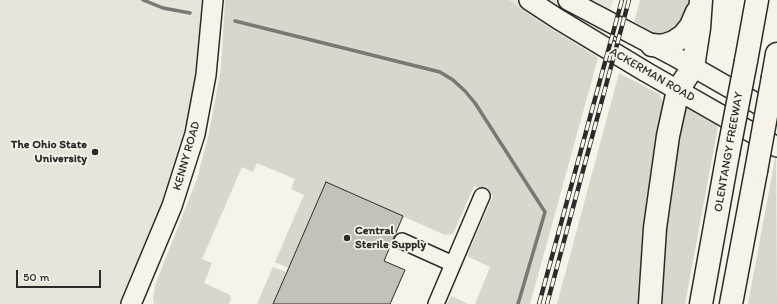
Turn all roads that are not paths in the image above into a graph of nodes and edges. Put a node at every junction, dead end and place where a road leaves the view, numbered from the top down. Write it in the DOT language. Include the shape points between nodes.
graph roads {
  1 [pos="213,0"];
  2 [pos="529,0"];
  3 [pos="568,0"];
  4 [pos="757,0"];
  5 [pos="701,2"];
  6 [pos="652,45"];
  7 [pos="777,54"];
  8 [pos="693,67"];
  9 [pos="678,90"];
  10 [pos="777,115"];
  11 [pos="777,147"];
  12 [pos="482,196"];
  13 [pos="402,241"];
  14 [pos="453,264"];
  15 [pos="131,304"];
  16 [pos="436,304"];
  17 [pos="650,304"];
  18 [pos="701,304"];
  19 [pos="731,304"];
  1 -- 15 [label="main road, KENNY ROAD" via="206,75 195,134 172,206"];
  2 -- 9 [label="main road, ACKERMAN ROAD"];
  3 -- 6 [label="main road"];
  4 -- 18 [label="highway, OLENTANGY FREEWAY, bridge"];
  5 -- 6 [label="highway" via="691,26 683,36 662,46"];
  5 -- 8 [label="highway"];
  6 -- 8 [label="main road"];
  7 -- 19 [label="highway, bridge"];
  8 -- 9 [label="highway"];
  8 -- 10 [label="main road"];
  9 -- 11 [label="main road, ACKERMAN ROAD"];
  9 -- 17 [label="highway" via="659,193"];
  12 -- 14 [label="lane"];
  13 -- 14 [label="lane"];
  14 -- 16 [label="lane"];
}
